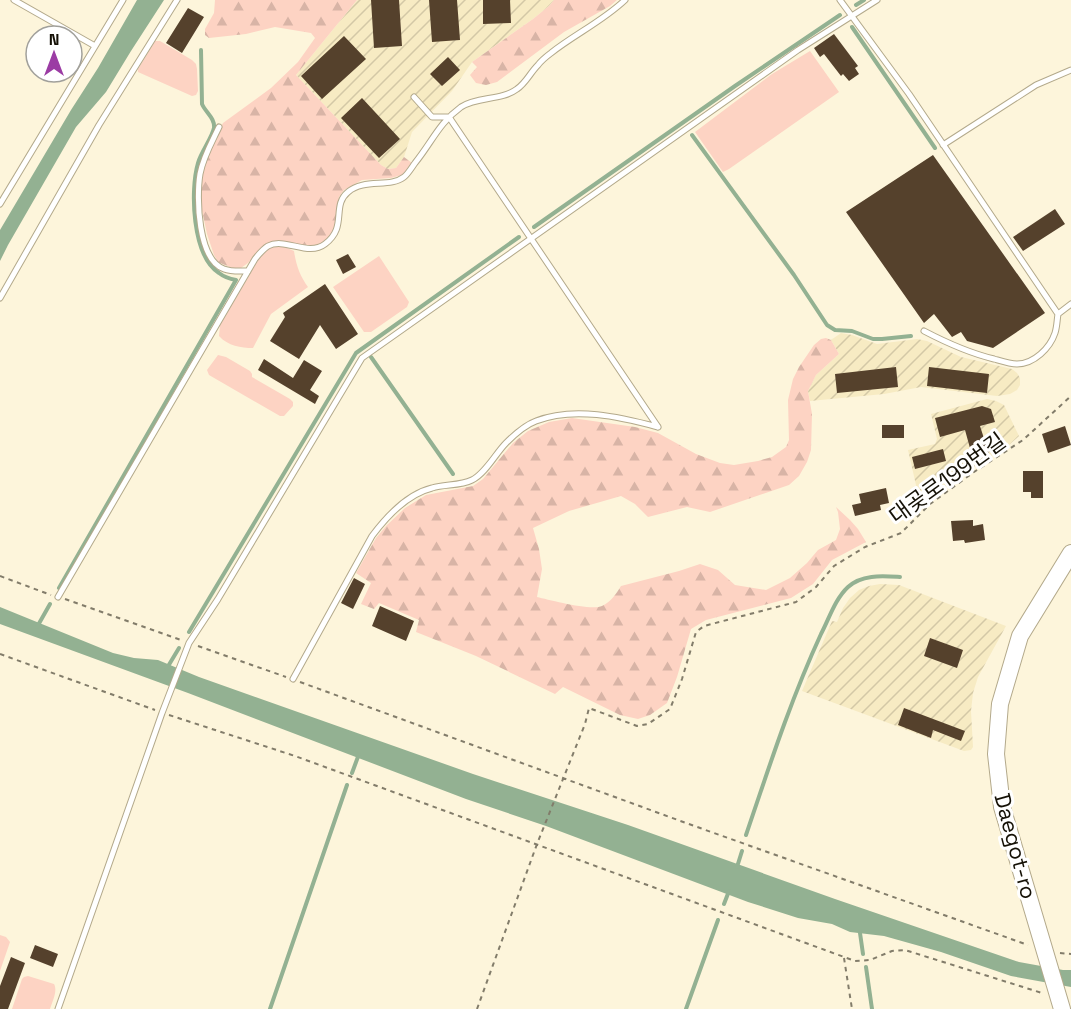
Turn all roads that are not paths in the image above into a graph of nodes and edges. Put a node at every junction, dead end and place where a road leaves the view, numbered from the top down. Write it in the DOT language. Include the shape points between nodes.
graph roads {
  1 [pos="14,0"];
  2 [pos="123,0"];
  3 [pos="177,0"];
  4 [pos="625,0"];
  5 [pos="840,0"];
  6 [pos="877,0"];
  7 [pos="852,17"];
  8 [pos="95,46"];
  9 [pos="1071,70"];
  10 [pos="414,97"];
  11 [pos="449,117"];
  12 [pos="219,127"];
  13 [pos="943,145"];
  14 [pos="0,204"];
  15 [pos="531,238"];
  16 [pos="248,271"];
  17 [pos="0,298"];
  18 [pos="1071,304"];
  19 [pos="1058,314"];
  20 [pos="924,331"];
  21 [pos="1071,553"];
  22 [pos="58,597"];
  23 [pos="293,679"];
  24 [pos="1060,1004"];
  25 [pos="58,1009"];
  1 -- 8 [label="lane"];
  2 -- 8 [label="lane"];
  3 -- 17 [label="lane" via="99,125"];
  4 -- 11 [label="lane" via="552,52 519,88 506,96 473,102"];
  5 -- 7 [label="lane"];
  6 -- 7 [label="lane"];
  7 -- 13 [label="lane"];
  7 -- 15 [label="lane" via="798,50"];
  8 -- 14 [label="lane"];
  9 -- 13 [label="lane" via="1036,85"];
  10 -- 11 [label="lane" via="432,117"];
  11 -- 15 [label="lane"];
  11 -- 16 [label="lane" via="404,178 348,191 342,198 337,232 324,245 312,248 274,244 255,259"];
  12 -- 16 [label="lane" via="200,175 201,226 214,262 230,271"];
  13 -- 19 [label="lane"];
  15 -- 23 [label="lane" via="658,427 610,416 549,417 534,422 507,442 473,480 432,488 408,499 372,536"];
  15 -- 25 [label="lane" via="362,358 189,643"];
  16 -- 22 [label="lane"];
  18 -- 19 [label="lane"];
  19 -- 20 [label="lane" via="1052,340 1040,355 1017,364 976,355"];
  21 -- 24 [label="street, Daegot-ro" via="1020,636 1000,704 996,754 1002,807"];
}
